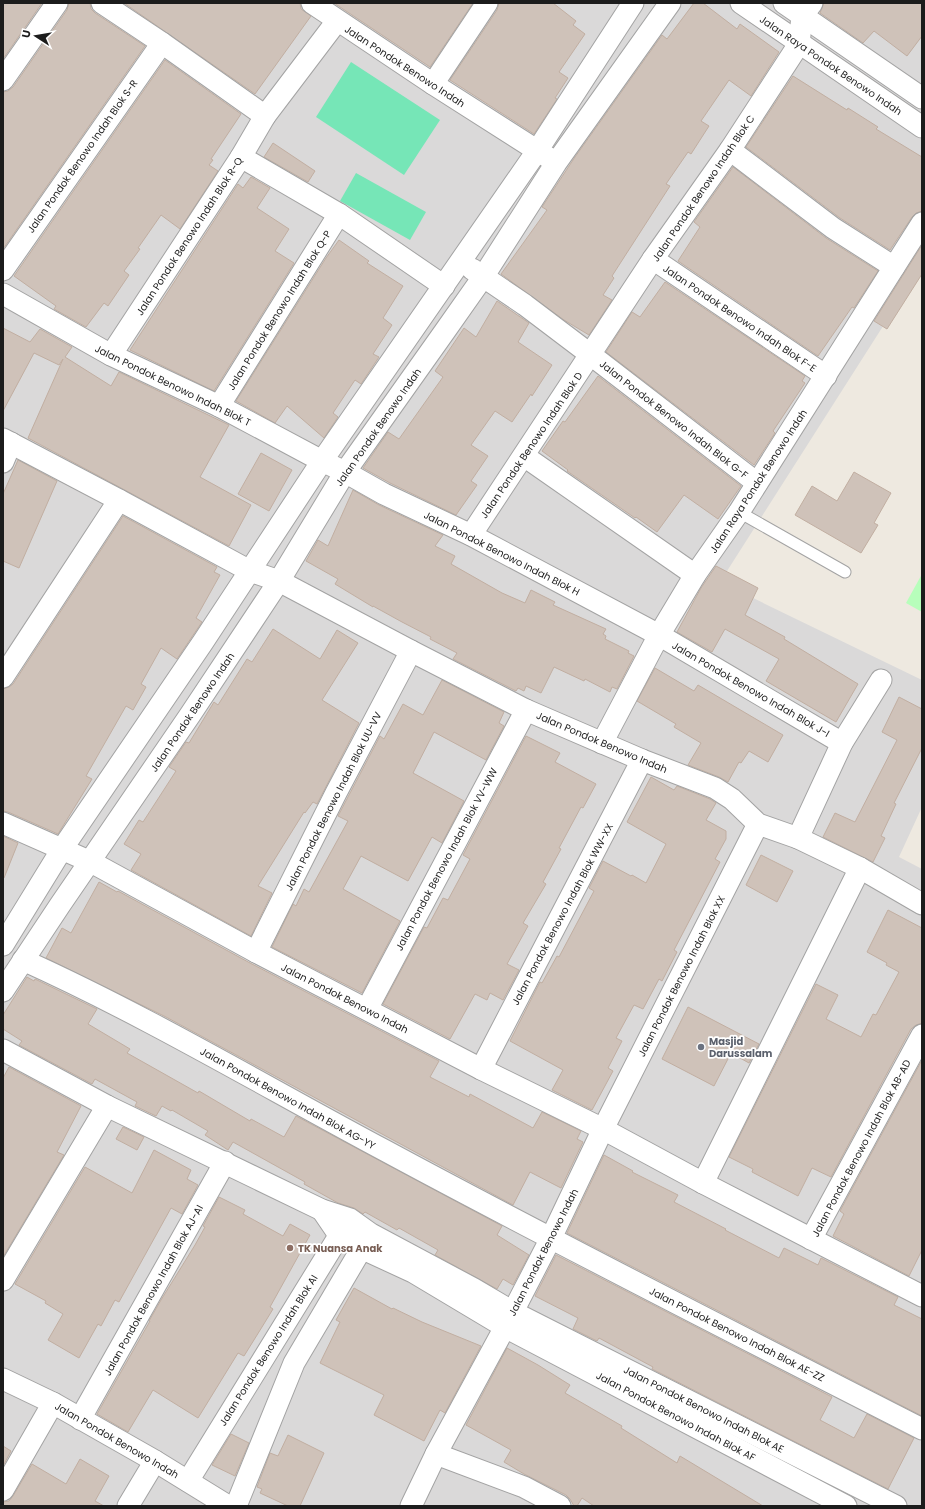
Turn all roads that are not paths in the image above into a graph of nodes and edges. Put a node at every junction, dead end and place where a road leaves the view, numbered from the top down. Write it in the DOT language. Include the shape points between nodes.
graph roads {
  1 [pos="57,3"];
  2 [pos="102,3"];
  3 [pos="312,3"];
  4 [pos="488,3"];
  5 [pos="633,3"];
  6 [pos="670,3"];
  7 [pos="741,3"];
  8 [pos="784,3"];
  9 [pos="807,10"];
  10 [pos="337,21"];
  11 [pos="162,43"];
  12 [pos="799,44"];
  13 [pos="3,80"];
  14 [pos="433,84"];
  15 [pos="922,98"];
  16 [pos="265,116"];
  17 [pos="922,127"];
  18 [pos="730,150"];
  19 [pos="537,151"];
  20 [pos="241,157"];
  21 [pos="556,163"];
  22 [pos="339,214"];
  23 [pos="922,223"];
  24 [pos="654,259"];
  25 [pos="462,261"];
  26 [pos="894,267"];
  27 [pos="3,270"];
  28 [pos="483,277"];
  29 [pos="444,286"];
  30 [pos="3,294"];
  31 [pos="111,355"];
  32 [pos="591,355"];
  33 [pos="826,376"];
  34 [pos="219,406"];
  35 [pos="6,448"];
  36 [pos="524,456"];
  37 [pos="322,461"];
  38 [pos="345,472"];
  39 [pos="757,483"];
  40 [pos="119,500"];
  41 [pos="739,512"];
  42 [pos="471,535"];
  43 [pos="250,571"];
  44 [pos="844,572"];
  45 [pos="695,575"];
  46 [pos="279,581"];
  47 [pos="659,635"];
  48 [pos="411,652"];
  49 [pos="3,677"];
  50 [pos="881,680"];
  51 [pos="526,710"];
  52 [pos="602,743"];
  53 [pos="842,743"];
  54 [pos="642,760"];
  55 [pos="3,823"];
  56 [pos="758,824"];
  57 [pos="798,838"];
  58 [pos="62,849"];
  59 [pos="91,862"];
  60 [pos="860,868"];
  61 [pos="922,904"];
  62 [pos="3,945"];
  63 [pos="256,952"];
  64 [pos="23,960"];
  65 [pos="3,991"];
  66 [pos="367,1009"];
  67 [pos="922,1035"];
  68 [pos="3,1050"];
  69 [pos="481,1069"];
  70 [pos="108,1106"];
  71 [pos="603,1129"];
  72 [pos="225,1162"];
  73 [pos="703,1183"];
  74 [pos="344,1227"];
  75 [pos="551,1238"];
  76 [pos="811,1239"];
  77 [pos="366,1241"];
  78 [pos="3,1280"];
  79 [pos="922,1296"];
  80 [pos="509,1319"];
  81 [pos="3,1379"];
  82 [pos="53,1403"];
  83 [pos="80,1419"];
  84 [pos="922,1429"];
  85 [pos="436,1454"];
  86 [pos="155,1461"];
  87 [pos="188,1482"];
  88 [pos="3,1490"];
  89 [pos="417,1504"];
  90 [pos="128,1506"];
  91 [pos="228,1506"];
  92 [pos="236,1506"];
  93 [pos="560,1506"];
  94 [pos="846,1506"];
  95 [pos="896,1506"];
  1 -- 13 [label="street"];
  2 -- 11 [label="street"];
  3 -- 10 [label="street"];
  4 -- 14 [label="street"];
  5 -- 19 [label="street"];
  6 -- 21 [label="street, Jalan Pondok Benowo Indah"];
  7 -- 12 [label="street, Jalan Raya Pondok Benowo Indah"];
  8 -- 9 [label="street"];
  9 -- 12 [label="street, Jalan Pondok Benowo Indah Blok C"];
  9 -- 15 [label="street"];
  10 -- 14 [label="street, Jalan Pondok Benowo Indah"];
  10 -- 16 [label="street, Jalan Pondok Benowo Indah"];
  11 -- 16 [label="street"];
  11 -- 27 [label="street, Jalan Pondok Benowo Indah Blok S-R"];
  12 -- 17 [label="street, Jalan Raya Pondok Benowo Indah"];
  12 -- 18 [label="street, Jalan Pondok Benowo Indah Blok C"];
  14 -- 19 [label="street, Jalan Pondok Benowo Indah"];
  16 -- 20 [label="street, Jalan Pondok Benowo Indah Blok R-Q"];
  18 -- 24 [label="street, Jalan Pondok Benowo Indah Blok C"];
  18 -- 26 [label="street" via="833,228"];
  19 -- 21 [label="street, Jalan Pondok Benowo Indah"];
  19 -- 25 [label="street"];
  20 -- 22 [label="street"];
  20 -- 31 [label="street, Jalan Pondok Benowo Indah Blok R-Q"];
  21 -- 28 [label="street, Jalan Pondok Benowo Indah"];
  22 -- 29 [label="street"];
  22 -- 34 [label="street, Jalan Pondok Benowo Indah Blok Q-P"];
  23 -- 26 [label="street, Jalan Raya Pondok Benowo Indah"];
  24 -- 32 [label="street, Jalan Pondok Benowo Indah Blok C"];
  24 -- 33 [label="street, Jalan Pondok Benowo Indah Blok F-E"];
  25 -- 28 [label="street"];
  25 -- 29 [label="street"];
  26 -- 33 [label="street, Jalan Raya Pondok Benowo Indah"];
  28 -- 32 [label="street"];
  28 -- 38 [label="street, Jalan Pondok Benowo Indah"];
  29 -- 37 [label="street"];
  30 -- 31 [label="street, Jalan Pondok Benowo Indah Blok T"];
  31 -- 34 [label="street, Jalan Pondok Benowo Indah Blok T"];
  32 -- 36 [label="street, Jalan Pondok Benowo Indah Blok D"];
  32 -- 39 [label="street, Jalan Pondok Benowo Indah Blok G-F"];
  33 -- 39 [label="street, Jalan Raya Pondok Benowo Indah"];
  34 -- 37 [label="street, Jalan Pondok Benowo Indah Blok T"];
  35 -- 40 [label="street"];
  36 -- 42 [label="street, Jalan Pondok Benowo Indah Blok D"];
  36 -- 45 [label="street"];
  37 -- 38 [label="street, Jalan Pondok Benowo Indah Blok T"];
  37 -- 43 [label="street"];
  38 -- 42 [label="street, Jalan Pondok Benowo Indah Blok H" via="384,494"];
  38 -- 46 [label="street, Jalan Pondok Benowo Indah"];
  39 -- 41 [label="street, Jalan Raya Pondok Benowo Indah"];
  40 -- 43 [label="street"];
  40 -- 49 [label="street"];
  41 -- 44 [label="lane"];
  41 -- 45 [label="street, Jalan Raya Pondok Benowo Indah"];
  42 -- 47 [label="street, Jalan Pondok Benowo Indah Blok H"];
  43 -- 46 [label="street, Jalan Pondok Benowo Indah"];
  43 -- 58 [label="street"];
  45 -- 47 [label="street, Jalan Raya Pondok Benowo Indah"];
  46 -- 48 [label="street, Jalan Pondok Benowo Indah"];
  46 -- 59 [label="street, Jalan Pondok Benowo Indah"];
  47 -- 52 [label="street, Jalan Raya Pondok Benowo Indah"];
  47 -- 53 [label="street, Jalan Pondok Benowo Indah Blok J-I"];
  48 -- 51 [label="street, Jalan Pondok Benowo Indah"];
  48 -- 63 [label="street, Jalan Pondok Benowo Indah Blok UU-VV"];
  50 -- 53 [label="street"];
  51 -- 52 [label="street, Jalan Pondok Benowo Indah"];
  51 -- 66 [label="street, Jalan Pondok Benowo Indah Blok VV-WW"];
  52 -- 54 [label="street, Jalan Pondok Benowo Indah"];
  53 -- 57 [label="street"];
  54 -- 56 [label="street, Jalan Pondok Benowo Indah" via="715,788 732,799"];
  54 -- 69 [label="street, Jalan Pondok Benowo Indah Blok WW-XX"];
  55 -- 58 [label="street, Jalan Pondok Benowo Indah"];
  56 -- 57 [label="street, Jalan Pondok Benowo Indah"];
  56 -- 71 [label="street, Jalan Pondok Benowo Indah Blok XX"];
  57 -- 60 [label="street, Jalan Pondok Benowo Indah"];
  58 -- 59 [label="street, Jalan Pondok Benowo Indah"];
  58 -- 62 [label="street"];
  59 -- 63 [label="street, Jalan Pondok Benowo Indah"];
  59 -- 64 [label="street, Jalan Pondok Benowo Indah"];
  60 -- 61 [label="street, Jalan Pondok Benowo Indah"];
  60 -- 73 [label="street"];
  63 -- 66 [label="street, Jalan Pondok Benowo Indah"];
  64 -- 65 [label="street, Jalan Pondok Benowo Indah"];
  64 -- 75 [label="street, Jalan Pondok Benowo Indah Blok AG-YY" via="73,982 388,1153"];
  66 -- 69 [label="street, Jalan Pondok Benowo Indah"];
  67 -- 76 [label="street, Jalan Pondok Benowo Indah Blok AB-AD"];
  68 -- 70 [label="street, Jalan Pondok Benowo Indah"];
  69 -- 71 [label="street, Jalan Pondok Benowo Indah"];
  70 -- 72 [label="street, Jalan Pondok Benowo Indah"];
  70 -- 78 [label="street"];
  71 -- 73 [label="street, Jalan Pondok Benowo Indah"];
  71 -- 75 [label="street, Jalan Pondok Benowo Indah"];
  72 -- 74 [label="street, Jalan Pondok Benowo Indah" via="322,1210"];
  72 -- 83 [label="street, Jalan Pondok Benowo Indah Blok AJ-AI"];
  73 -- 76 [label="street, Jalan Pondok Benowo Indah"];
  74 -- 77 [label="street, Jalan Pondok Benowo Indah"];
  74 -- 87 [label="street, Jalan Pondok Benowo Indah Blok AI"];
  75 -- 80 [label="street, Jalan Pondok Benowo Indah"];
  75 -- 84 [label="street, Jalan Pondok Benowo Indah Blok AE-ZZ"];
  76 -- 79 [label="street, Jalan Pondok Benowo Indah"];
  77 -- 80 [label="street, Jalan Pondok Benowo Indah" via="413,1272"];
  77 -- 92 [label="street" via="294,1364"];
  80 -- 85 [label="street"];
  80 -- 94 [label="street, Jalan Pondok Benowo Indah Blok AF"];
  80 -- 95 [label="street, Jalan Pondok Benowo Indah Blok AE"];
  81 -- 82 [label="street, Jalan Pondok Benowo Indah"];
  82 -- 83 [label="street, Jalan Pondok Benowo Indah"];
  82 -- 88 [label="street"];
  83 -- 86 [label="street, Jalan Pondok Benowo Indah"];
  85 -- 89 [label="street"];
  85 -- 93 [label="street" via="524,1487"];
  86 -- 87 [label="street, Jalan Pondok Benowo Indah"];
  86 -- 90 [label="street"];
  87 -- 91 [label="street, Jalan Pondok Benowo Indah"];
}
